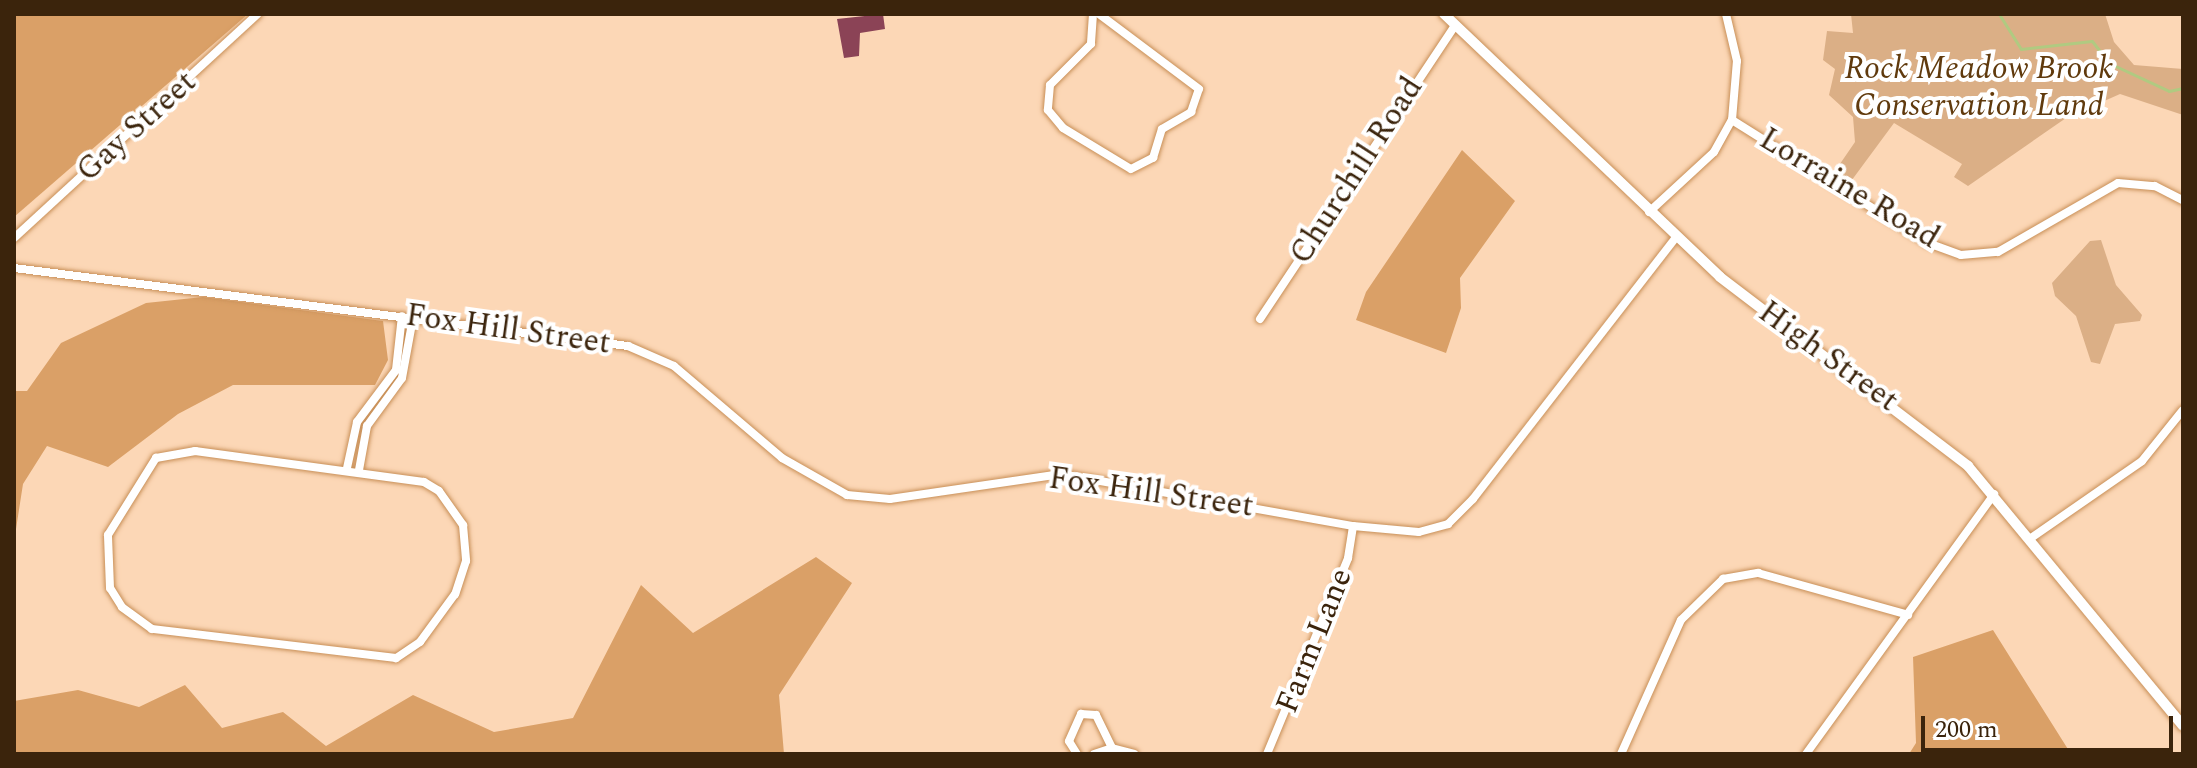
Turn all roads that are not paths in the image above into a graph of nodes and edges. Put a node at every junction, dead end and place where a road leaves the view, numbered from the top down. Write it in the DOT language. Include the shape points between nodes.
graph roads {
  1 [pos="258,14"];
  2 [pos="1096,14"];
  3 [pos="1444,14"];
  4 [pos="1724,15"];
  5 [pos="1455,25"];
  6 [pos="1732,120"];
  7 [pos="2183,200"];
  8 [pos="1649,212"];
  9 [pos="14,238"];
  10 [pos="1675,239"];
  11 [pos="14,268"];
  12 [pos="402,316"];
  13 [pos="413,318"];
  14 [pos="1260,319"];
  15 [pos="2183,410"];
  16 [pos="347,468"];
  17 [pos="359,470"];
  18 [pos="1994,494"];
  19 [pos="1353,526"];
  20 [pos="2031,538"];
  21 [pos="1908,615"];
  22 [pos="2183,726"];
  23 [pos="1112,748"];
  24 [pos="1077,754"];
  25 [pos="1094,754"];
  26 [pos="1134,754"];
  27 [pos="1267,754"];
  28 [pos="1621,754"];
  29 [pos="1806,754"];
  1 -- 9 [label="street, Gay Street"];
  2 -- 2 [label="street" via="1091,44 1050,85 1048,110 1063,128 1131,169 1153,158 1162,129 1191,112 1199,89"];
  3 -- 5 [label="main road, High Street"];
  4 -- 6 [label="street" via="1737,61"];
  5 -- 8 [label="main road, High Street"];
  5 -- 14 [label="street, Churchill Road"];
  6 -- 7 [label="street, Lorraine Road" via="1928,243 1961,255 1998,252 2118,183 2155,186"];
  6 -- 8 [label="street" via="1714,152"];
  8 -- 10 [label="main road, High Street"];
  10 -- 18 [label="main road, High Street" via="1930,432"];
  10 -- 19 [label="street, Fox Hill Street" via="1448,524 1419,532"];
  11 -- 12 [label="street, Fox Hill Street"];
  12 -- 13 [label="street, Fox Hill Street"];
  12 -- 16 [label="street" via="396,370 357,422"];
  13 -- 17 [label="street" via="402,378 367,426"];
  13 -- 19 [label="street, Fox Hill Street" via="651,353 782,458 847,495 890,499 1061,474"];
  15 -- 20 [label="street" via="2142,461"];
  16 -- 17 [label="street"];
  16 -- 17 [label="street" via="195,451 156,458 108,535 106,576 115,597 143,624 172,634 382,658 408,653 433,628 463,577 463,525 439,491 424,482"];
  18 -- 20 [label="main road, High Street"];
  18 -- 21 [label="street"];
  19 -- 27 [label="street, Farm Lane" via="1348,558"];
  20 -- 22 [label="main road, High Street" via="2090,620"];
  21 -- 28 [label="street" via="1758,573 1723,579 1681,620"];
  21 -- 29 [label="street"];
  23 -- 24 [label="street" via="1096,715 1081,714 1069,741"];
  23 -- 25 [label="street"];
  23 -- 26 [label="street"];
}
